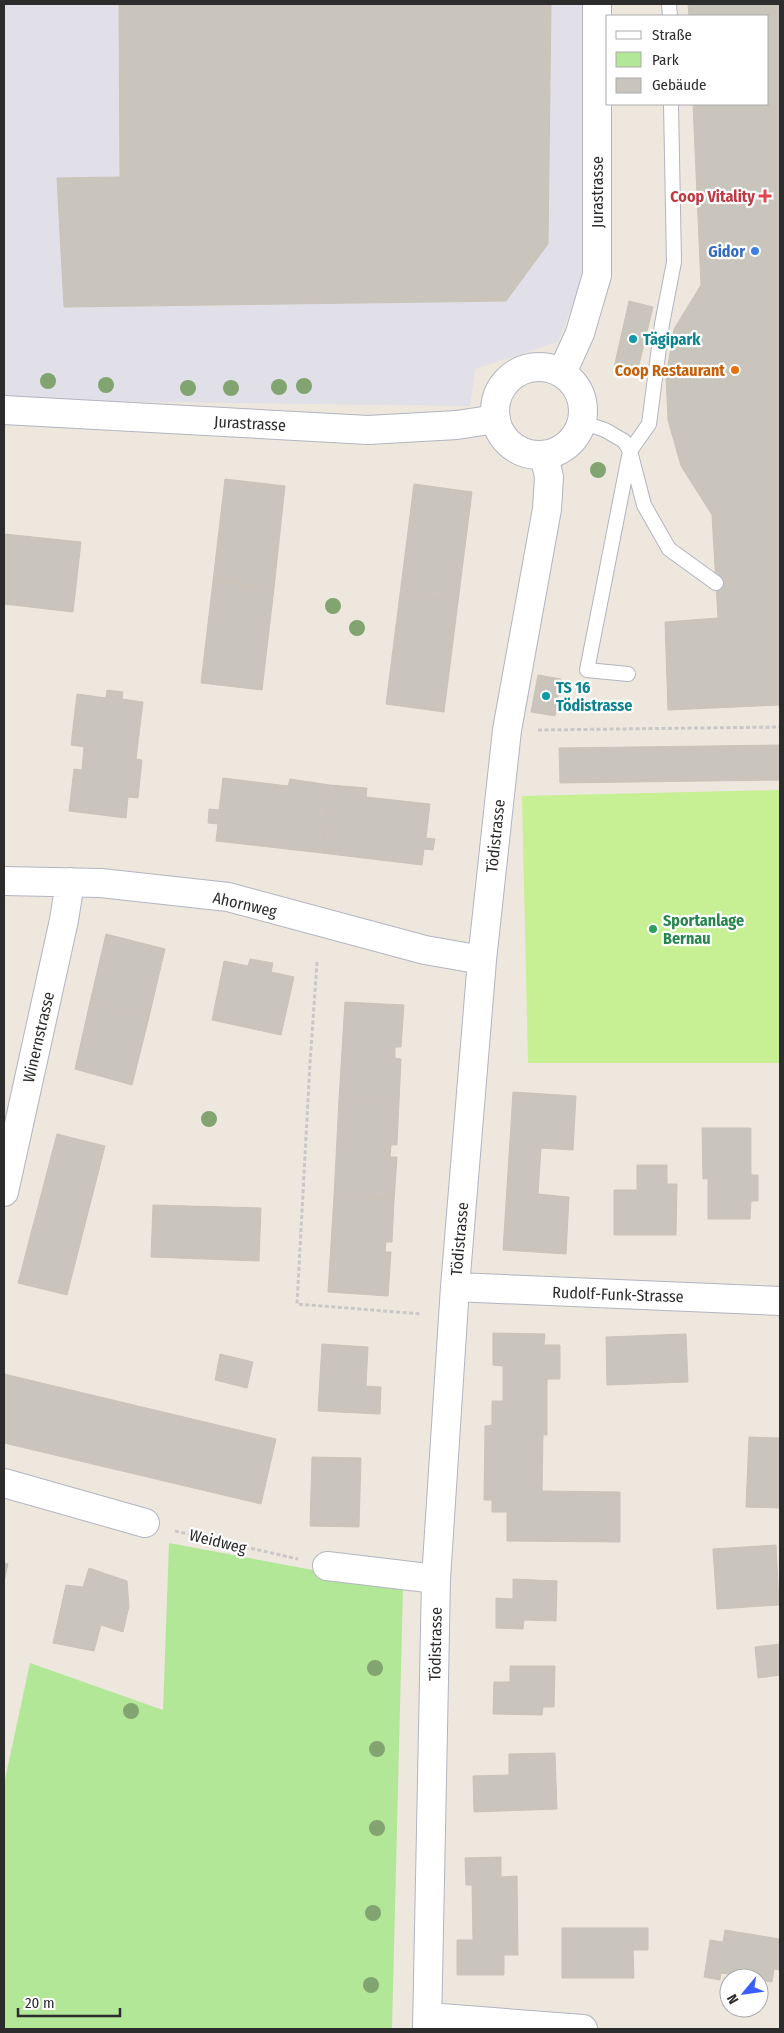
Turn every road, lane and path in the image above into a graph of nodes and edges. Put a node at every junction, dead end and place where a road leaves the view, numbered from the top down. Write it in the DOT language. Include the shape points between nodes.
graph roads {
  1 [pos="596,4"];
  2 [pos="671,105"];
  3 [pos="562,373"];
  4 [pos="4,410"];
  5 [pos="496,419"];
  6 [pos="582,422"];
  7 [pos="630,451"];
  8 [pos="544,455"];
  9 [pos="716,583"];
  10 [pos="628,674"];
  11 [pos="780,727"];
  12 [pos="507,730"];
  13 [pos="4,881"];
  14 [pos="70,882"];
  15 [pos="482,960"];
  16 [pos="317,962"];
  17 [pos="4,1192"];
  18 [pos="455,1288"];
  19 [pos="780,1301"];
  20 [pos="431,1314"];
  21 [pos="4,1483"];
  22 [pos="145,1523"];
  23 [pos="327,1566"];
  24 [pos="436,1579"];
  25 [pos="428,2023"];
  26 [pos="583,2029"];
  1 -- 3 [label="street, Jurastrasse" via="597,275 580,333"];
  2 -- 7 [label="lane" via="674,262 649,424"];
  3 -- 5 [label="street" via="534,367 508,379 500,390"];
  3 -- 6 [label="street" via="580,394"];
  4 -- 5 [label="street, Jurastrasse" via="368,430 457,426"];
  5 -- 8 [label="street" via="508,442 519,450"];
  6 -- 7 [label="lane" via="611,433 624,441"];
  6 -- 8 [label="street" via="568,444 557,452"];
  7 -- 9 [label="lane" via="644,505 670,549"];
  7 -- 10 [label="lane" via="587,670"];
  8 -- 12 [label="street, Tödistrasse" via="549,477 547,509"];
  11 -- 12 [label="path"];
  12 -- 15 [label="street, Tödistrasse"];
  13 -- 14 [label="street, Ahornweg"];
  14 -- 15 [label="street, Ahornweg" via="228,897 425,950"];
  14 -- 17 [label="street, Winernstrasse"];
  15 -- 18 [label="street, Tödistrasse"];
  16 -- 20 [label="path" via="298,1304"];
  18 -- 19 [label="street, Rudolf-Funk-Strasse"];
  18 -- 24 [label="street, Tödistrasse"];
  21 -- 22 [label="street"];
  22 -- 23 [label="path, Weidweg"];
  23 -- 24 [label="street"];
  24 -- 25 [label="street, Tödistrasse"];
  25 -- 26 [label="street"];
}
